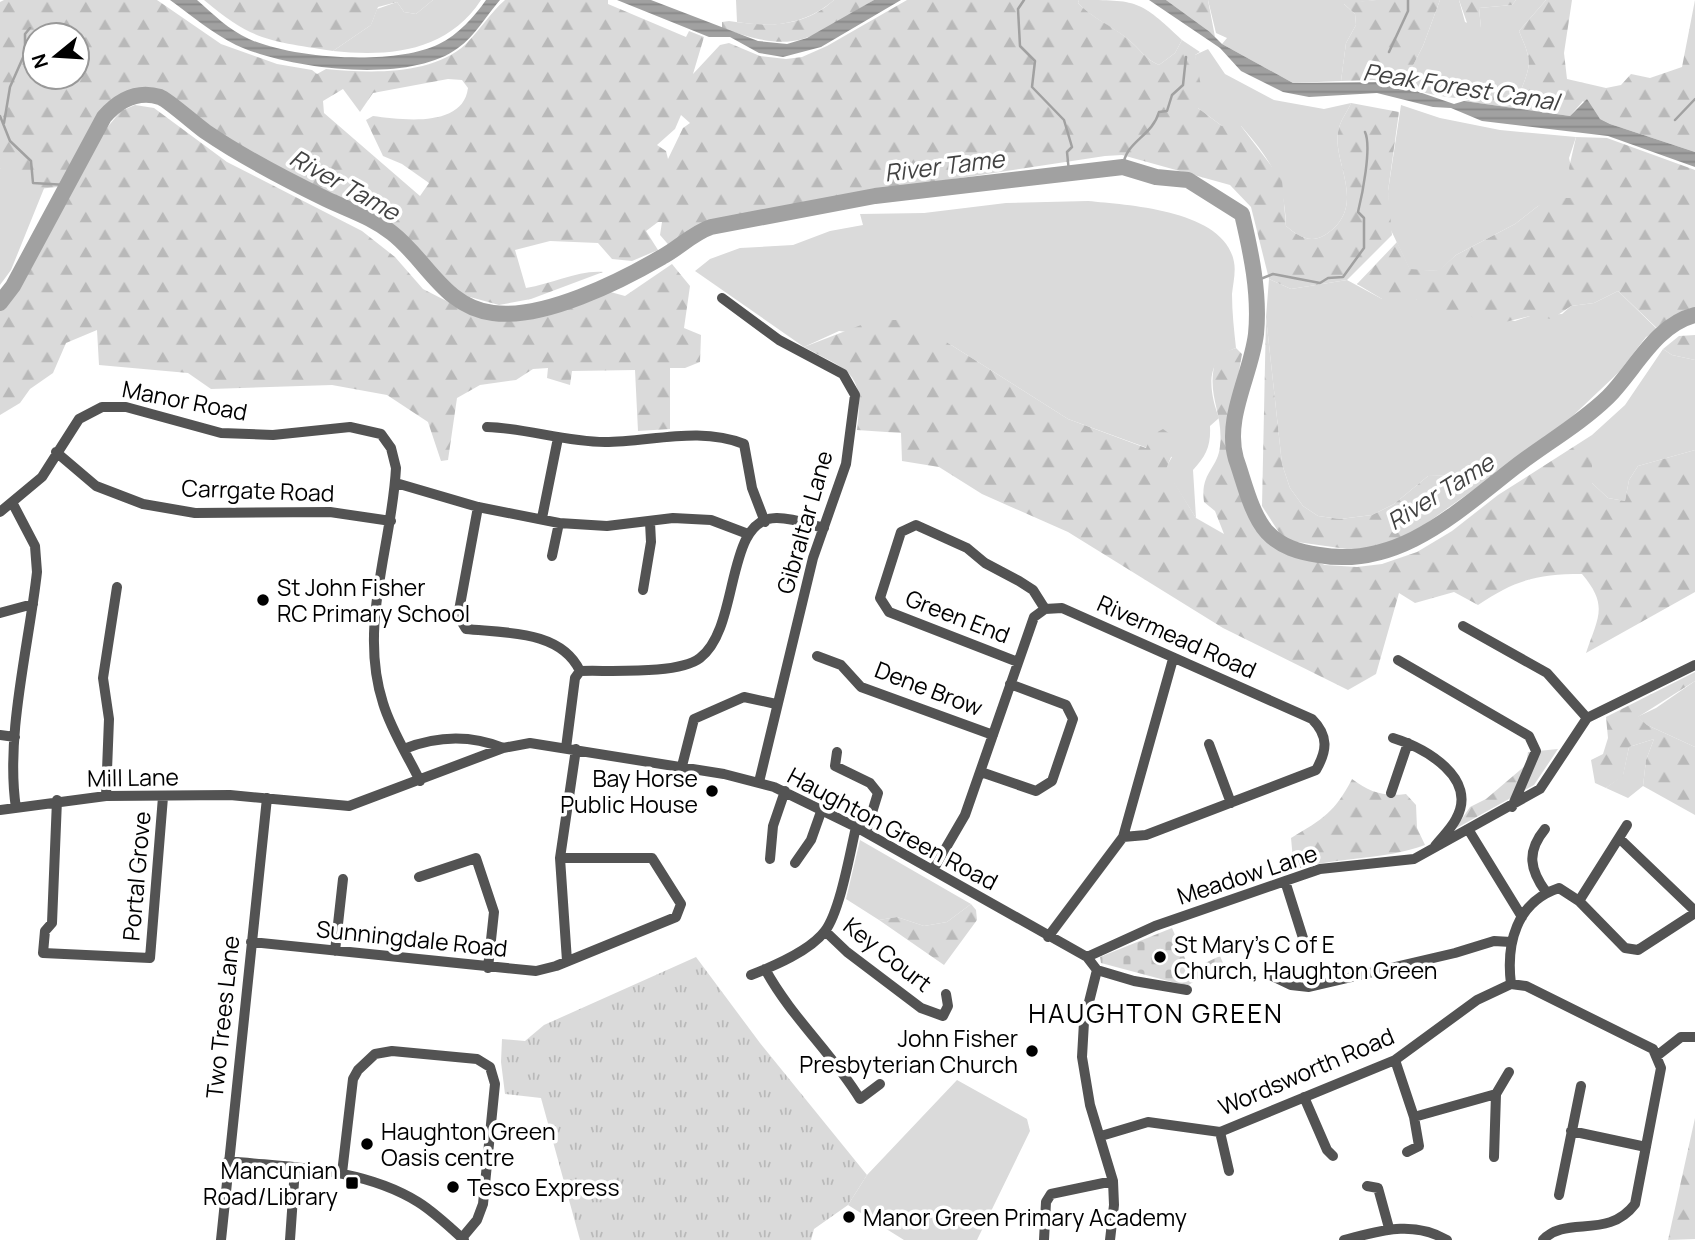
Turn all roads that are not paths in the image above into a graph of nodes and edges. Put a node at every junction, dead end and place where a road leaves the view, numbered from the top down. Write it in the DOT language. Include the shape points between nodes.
graph roads {
  1 [pos="722,298"];
  2 [pos="487,427"];
  3 [pos="558,438"];
  4 [pos="56,452"];
  5 [pos="396,484"];
  6 [pos="13,504"];
  7 [pos="478,507"];
  8 [pos="0,512"];
  9 [pos="542,518"];
  10 [pos="391,521"];
  11 [pos="650,522"];
  12 [pos="765,522"];
  13 [pos="559,523"];
  14 [pos="824,528"];
  15 [pos="748,534"];
  16 [pos="552,556"];
  17 [pos="117,587"];
  18 [pos="643,590"];
  19 [pos="33,604"];
  20 [pos="1045,609"];
  21 [pos="0,613"];
  22 [pos="1463,626"];
  23 [pos="817,656"];
  24 [pos="1173,659"];
  25 [pos="1398,660"];
  26 [pos="1018,662"];
  27 [pos="1695,665"];
  28 [pos="580,671"];
  29 [pos="1010,684"];
  30 [pos="776,704"];
  31 [pos="1587,718"];
  32 [pos="0,735"];
  33 [pos="993,735"];
  34 [pos="15,737"];
  35 [pos="1393,738"];
  36 [pos="1408,743"];
  37 [pos="1209,744"];
  38 [pos="503,748"];
  39 [pos="404,749"];
  40 [pos="571,749"];
  41 [pos="837,752"];
  42 [pos="682,766"];
  43 [pos="981,772"];
  44 [pos="420,781"];
  45 [pos="759,782"];
  46 [pos="785,792"];
  47 [pos="1391,793"];
  48 [pos="106,796"];
  49 [pos="163,797"];
  50 [pos="267,798"];
  51 [pos="57,800"];
  52 [pos="1231,803"];
  53 [pos="1512,807"];
  54 [pos="16,808"];
  55 [pos="821,809"];
  56 [pos="0,810"];
  57 [pos="1628,825"];
  58 [pos="861,829"];
  59 [pos="1545,829"];
  60 [pos="1468,830"];
  61 [pos="1123,837"];
  62 [pos="1620,839"];
  63 [pos="1434,848"];
  64 [pos="560,858"];
  65 [pos="770,859"];
  66 [pos="795,863"];
  67 [pos="933,870"];
  68 [pos="419,877"];
  69 [pos="342,879"];
  70 [pos="1285,881"];
  71 [pos="1546,892"];
  72 [pos="1579,901"];
  73 [pos="1695,912"];
  74 [pos="1522,917"];
  75 [pos="825,931"];
  76 [pos="1048,937"];
  77 [pos="1303,938"];
  78 [pos="251,942"];
  79 [pos="1511,942"];
  80 [pos="335,950"];
  81 [pos="1087,957"];
  82 [pos="567,961"];
  83 [pos="488,968"];
  84 [pos="765,969"];
  85 [pos="1097,970"];
  86 [pos="1268,974"];
  87 [pos="751,975"];
  88 [pos="1511,984"];
  89 [pos="1187,990"];
  90 [pos="946,994"];
  91 [pos="1695,1037"];
  92 [pos="1658,1055"];
  93 [pos="1395,1060"];
  94 [pos="1509,1072"];
  95 [pos="880,1084"];
  96 [pos="1581,1086"];
  97 [pos="1496,1094"];
  98 [pos="1304,1097"];
  99 [pos="1414,1117"];
  100 [pos="1572,1131"];
  101 [pos="1220,1132"];
  102 [pos="1101,1136"];
  103 [pos="1646,1147"];
  104 [pos="1407,1152"];
  105 [pos="1330,1153"];
  106 [pos="1494,1157"];
  107 [pos="228,1161"];
  108 [pos="295,1168"];
  109 [pos="1229,1171"];
  110 [pos="342,1173"];
  111 [pos="1113,1181"];
  112 [pos="1367,1186"];
  113 [pos="1559,1195"];
  114 [pos="1389,1228"];
  115 [pos="463,1239"];
  116 [pos="221,1240"];
  117 [pos="290,1240"];
  118 [pos="1044,1240"];
  119 [pos="1110,1240"];
  120 [pos="1344,1240"];
  121 [pos="1447,1240"];
  122 [pos="1544,1240"];
  1 -- 14 [label="street, Gibraltar Lane" via="779,340 843,374 855,395 846,464"];
  2 -- 3 [label="street" via="519,428"];
  3 -- 9 [label="street"];
  3 -- 12 [label="street" via="606,442 657,435 729,438 744,444 752,488"];
  4 -- 5 [label="street, Manor Road" via="79,419 102,407 126,407 221,433 274,435 361,427 387,441 395,458"];
  4 -- 6 [label="street, Manor Road" via="42,477"];
  4 -- 10 [label="street, Carrgate Road" via="96,486 143,504 195,513 330,512"];
  5 -- 7 [label="street"];
  5 -- 10 [label="street, Manor Road"];
  6 -- 8 [label="street, Manor Road"];
  6 -- 19 [label="street" via="35,546"];
  7 -- 9 [label="street"];
  7 -- 28 [label="street" via="458,616 466,629 538,638 574,658"];
  9 -- 13 [label="street"];
  10 -- 39 [label="street, Manor Road" via="372,635 383,703"];
  11 -- 13 [label="street" via="607,526"];
  11 -- 15 [label="street" via="711,520"];
  11 -- 18 [label="street"];
  12 -- 14 [label="street" via="774,517"];
  12 -- 15 [label="street"];
  13 -- 16 [label="street"];
  14 -- 30 [label="street, Gibraltar Lane"];
  15 -- 28 [label="street" via="742,542 724,625 715,644 699,659 682,667"];
  17 -- 48 [label="street" via="103,678 109,719"];
  19 -- 21 [label="street"];
  19 -- 34 [label="street"];
  20 -- 24 [label="street, Rivermead Road" via="1062,608"];
  20 -- 26 [label="street" via="1034,617"];
  20 -- 26 [label="street, Green End" via="1033,590 967,548 916,525 901,532 880,598 889,612"];
  22 -- 31 [label="street" via="1547,673"];
  23 -- 33 [label="street, Dene Brow" via="841,665 861,687"];
  24 -- 52 [label="street, Rivermead Road" via="1312,719 1324,737 1325,750 1316,770"];
  24 -- 61 [label="street"];
  25 -- 53 [label="street" via="1529,736 1535,751"];
  26 -- 29 [label="street"];
  27 -- 31 [label="street"];
  28 -- 40 [label="street" via="575,678"];
  29 -- 33 [label="street"];
  29 -- 43 [label="street" via="1066,705 1073,719 1052,782 1036,791"];
  30 -- 42 [label="street" via="744,697 694,719"];
  30 -- 45 [label="street, Gibraltar Lane"];
  31 -- 53 [label="street, Meadow Lane" via="1540,789"];
  32 -- 34 [label="street"];
  33 -- 43 [label="street"];
  34 -- 54 [label="street" via="12,780"];
  35 -- 36 [label="street"];
  36 -- 47 [label="street"];
  36 -- 63 [label="street" via="1444,763 1456,782 1461,803 1457,819"];
  37 -- 52 [label="street"];
  38 -- 39 [label="street, Haughton Green Road" via="478,738 423,742"];
  38 -- 40 [label="street, Haughton Green Road" via="530,743"];
  38 -- 44 [label="street, Haughton Green Road"];
  39 -- 44 [label="street, Manor Road"];
  40 -- 42 [label="street, Haughton Green Road"];
  40 -- 64 [label="street"];
  41 -- 58 [label="street" via="835,766 870,783 878,793"];
  42 -- 45 [label="street, Haughton Green Road"];
  43 -- 67 [label="street" via="965,815"];
  44 -- 50 [label="street, Haughton Green Road" via="349,806"];
  45 -- 46 [label="street, Haughton Green Road"];
  46 -- 55 [label="street, Haughton Green Road"];
  46 -- 65 [label="street" via="773,826"];
  48 -- 49 [label="street, Mill Lane"];
  48 -- 51 [label="street, Mill Lane"];
  49 -- 50 [label="street, Mill Lane"];
  49 -- 51 [label="street, Portal Grove" via="150,958 43,953 45,931 52,923"];
  50 -- 78 [label="street, Two Trees Lane"];
  51 -- 54 [label="street, Mill Lane"];
  52 -- 61 [label="street, Rivermead Road" via="1146,835"];
  53 -- 60 [label="street, Meadow Lane"];
  54 -- 56 [label="street, Mill Lane"];
  55 -- 58 [label="street, Haughton Green Road"];
  55 -- 66 [label="street" via="811,840"];
  57 -- 62 [label="street"];
  58 -- 67 [label="street, Haughton Green Road"];
  58 -- 75 [label="street"];
  59 -- 71 [label="street" via="1535,841 1530,859"];
  60 -- 63 [label="street, Meadow Lane"];
  60 -- 74 [label="street"];
  61 -- 76 [label="street"];
  62 -- 72 [label="street"];
  62 -- 73 [label="street"];
  63 -- 70 [label="street, Meadow Lane" via="1414,859 1320,869"];
  64 -- 82 [label="street"];
  64 -- 82 [label="street, Sunningdale Road" via="652,858 681,904 676,917"];
  67 -- 76 [label="street, Haughton Green Road"];
  68 -- 83 [label="street" via="476,858 494,912"];
  69 -- 80 [label="street"];
  70 -- 77 [label="street"];
  70 -- 81 [label="street, Meadow Lane" via="1155,926"];
  71 -- 72 [label="street" via="1559,888"];
  71 -- 74 [label="street"];
  72 -- 73 [label="street" via="1625,948 1638,950"];
  74 -- 79 [label="street"];
  75 -- 84 [label="street"];
  75 -- 90 [label="street, Key Court" via="926,1010 943,1016 948,1006"];
  76 -- 81 [label="street, Haughton Green Road"];
  78 -- 80 [label="street, Sunningdale Road"];
  78 -- 107 [label="street, Two Trees Lane"];
  79 -- 86 [label="street" via="1494,941 1309,987 1291,985"];
  79 -- 88 [label="street"];
  80 -- 83 [label="street, Sunningdale Road"];
  81 -- 85 [label="street"];
  82 -- 83 [label="street, Sunningdale Road" via="536,971"];
  84 -- 87 [label="street"];
  84 -- 95 [label="street" via="780,997 841,1067 860,1099"];
  85 -- 89 [label="street"];
  85 -- 102 [label="street" via="1084,1022 1082,1057 1084,1081"];
  88 -- 92 [label="street" via="1540,991 1646,1044"];
  88 -- 93 [label="street, Wordsworth Road" via="1456,1014"];
  91 -- 92 [label="street" via="1681,1037"];
  92 -- 103 [label="street" via="1661,1068"];
  93 -- 98 [label="street, Wordsworth Road"];
  93 -- 99 [label="street"];
  94 -- 97 [label="street"];
  96 -- 100 [label="street"];
  97 -- 99 [label="street"];
  97 -- 106 [label="street"];
  98 -- 101 [label="street, Wordsworth Road"];
  98 -- 105 [label="street"];
  99 -- 104 [label="street" via="1419,1146"];
  100 -- 103 [label="street"];
  100 -- 113 [label="street"];
  101 -- 102 [label="street, Wordsworth Road" via="1148,1122"];
  101 -- 109 [label="street"];
  102 -- 111 [label="street"];
  103 -- 122 [label="street" via="1635,1204 1626,1217 1609,1226 1562,1230"];
  107 -- 108 [label="street"];
  107 -- 116 [label="street, Two Trees Lane"];
  108 -- 110 [label="street"];
  108 -- 117 [label="street"];
  110 -- 115 [label="street" via="419,1203"];
  110 -- 115 [label="street" via="353,1079 375,1054 392,1051 477,1059 491,1067 495,1084 483,1204"];
  111 -- 118 [label="street" via="1051,1194 1046,1202"];
  111 -- 119 [label="street"];
  112 -- 114 [label="street" via="1378,1188"];
  114 -- 120 [label="street"];
  114 -- 121 [label="street" via="1413,1228"];
}
